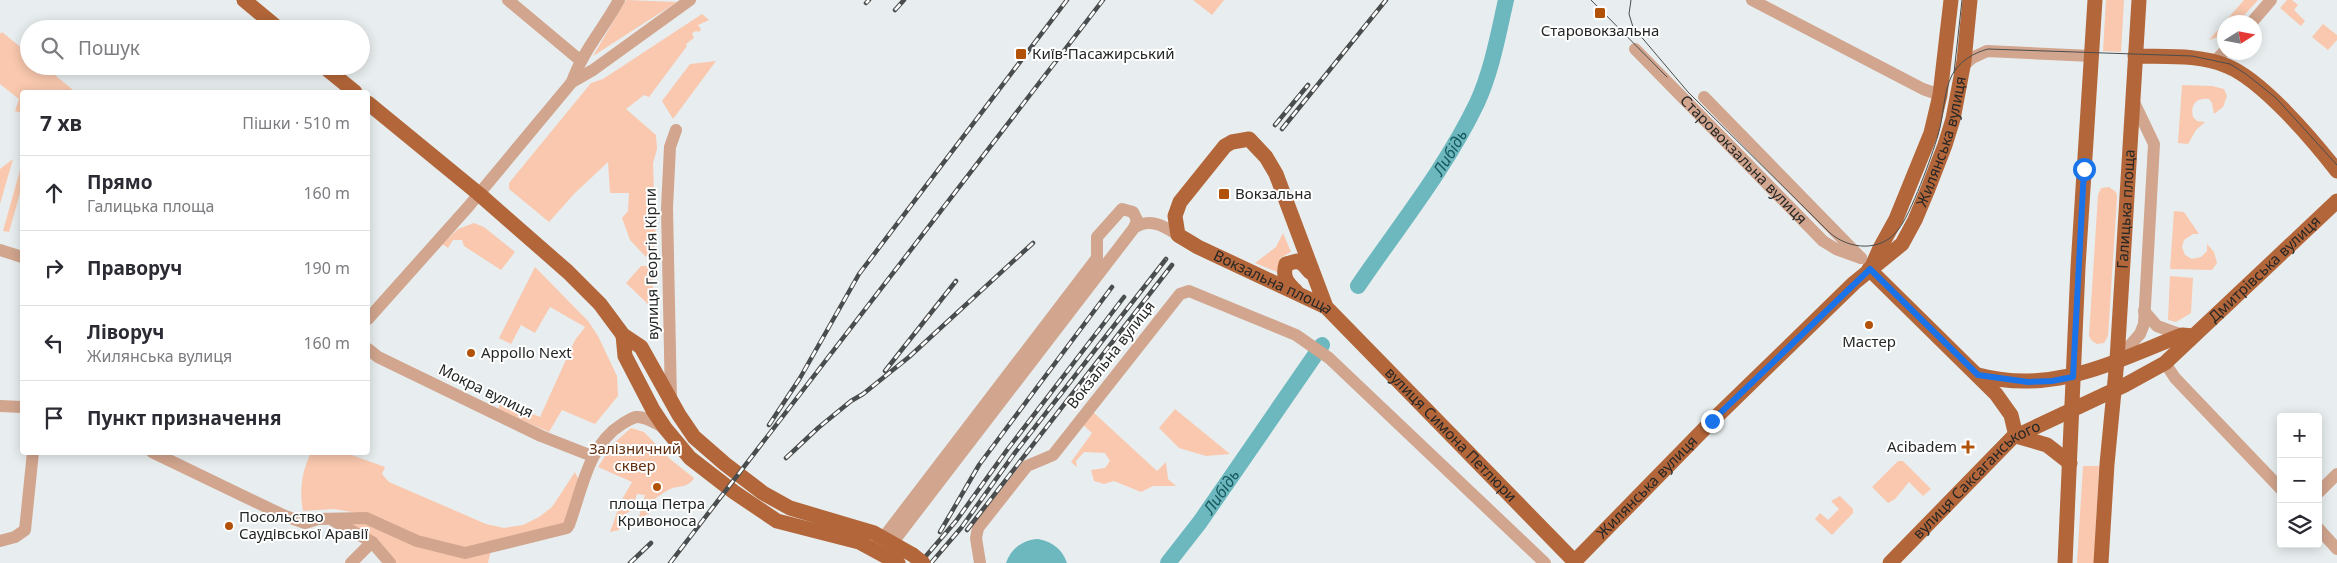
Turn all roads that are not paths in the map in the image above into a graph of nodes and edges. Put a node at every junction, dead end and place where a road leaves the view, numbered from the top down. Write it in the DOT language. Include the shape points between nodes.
graph roads {
  1 [pos="244,0"];
  2 [pos="508,0"];
  3 [pos="619,0"];
  4 [pos="690,0"];
  5 [pos="1752,0"];
  6 [pos="1950,0"];
  7 [pos="1970,0"];
  8 [pos="2095,0"];
  9 [pos="2139,0"];
  10 [pos="2271,0"];
  11 [pos="2258,15"];
  12 [pos="268,20"];
  13 [pos="1635,49"];
  14 [pos="2092,56"];
  15 [pos="2135,56"];
  16 [pos="2217,57"];
  17 [pos="2223,60"];
  18 [pos="581,61"];
  19 [pos="1962,66"];
  20 [pos="334,75"];
  21 [pos="572,82"];
  22 [pos="353,90"];
  23 [pos="1940,95"];
  24 [pos="1704,97"];
  25 [pos="2133,100"];
  26 [pos="370,104"];
  27 [pos="676,130"];
  28 [pos="2337,171"];
  29 [pos="479,194"];
  30 [pos="2337,201"];
  31 [pos="1134,228"];
  32 [pos="1176,233"];
  33 [pos="0,250"];
  34 [pos="1098,250"];
  35 [pos="1116,251"];
  36 [pos="20,256"];
  37 [pos="1868,264"];
  38 [pos="1312,275"];
  39 [pos="1299,294"];
  40 [pos="1326,307"];
  41 [pos="2144,311"];
  42 [pos="370,317"];
  43 [pos="623,335"];
  44 [pos="2187,336"];
  45 [pos="370,351"];
  46 [pos="1329,358"];
  47 [pos="2118,360"];
  48 [pos="2165,364"];
  49 [pos="1978,375"];
  50 [pos="2073,377"];
  51 [pos="2114,390"];
  52 [pos="671,400"];
  53 [pos="0,406"];
  54 [pos="20,407"];
  55 [pos="2072,408"];
  56 [pos="664,428"];
  57 [pos="2016,436"];
  58 [pos="33,455"];
  59 [pos="158,455"];
  60 [pos="592,456"];
  61 [pos="2070,463"];
  62 [pos="2337,474"];
  63 [pos="2277,485"];
  64 [pos="2322,489"];
  65 [pos="329,519"];
  66 [pos="2322,532"];
  67 [pos="0,541"];
  68 [pos="372,542"];
  69 [pos="884,546"];
  70 [pos="2337,548"];
  71 [pos="918,559"];
  72 [pos="351,563"];
  73 [pos="390,563"];
  74 [pos="898,563"];
  75 [pos="980,563"];
  76 [pos="1545,563"];
  77 [pos="1575,563"];
  78 [pos="1890,563"];
  79 [pos="2065,563"];
  80 [pos="2101,563"];
  1 -- 12 [label="main road"];
  2 -- 18 [label="street"];
  3 -- 18 [label="street"];
  4 -- 21 [label="street"];
  5 -- 23 [label="street" via="1923,90"];
  6 -- 23 [label="main road, Жилянська вулиця"];
  7 -- 19 [label="main road, Жилянська вулиця"];
  8 -- 14 [label="main road"];
  9 -- 15 [label="main road, Галицька площа"];
  10 -- 11 [label="street"];
  13 -- 37 [label="street, Старовокзальна вулиця" via="1823,241"];
  14 -- 19 [label="street" via="1987,51"];
  14 -- 50 [label="main road"];
  15 -- 16 [label="main road"];
  15 -- 25 [label="main road, Галицька площа"];
  17 -- 28 [label="main road" via="2275,100"];
  18 -- 21 [label="street"];
  19 -- 37 [label="main road, Жилянська вулиця" via="1945,145 1916,220 1902,244"];
  20 -- 22 [label="main road"];
  21 -- 29 [label="street"];
  23 -- 37 [label="main road, Жилянська вулиця" via="1931,133 1913,179"];
  24 -- 37 [label="street, Старовокзальна вулиця"];
  25 -- 41 [label="street" via="2154,144"];
  25 -- 47 [label="main road, Галицька площа"];
  26 -- 29 [label="main road"];
  27 -- 52 [label="street, вулиця Георгія Кірпи" via="670,147 667,208"];
  29 -- 42 [label="street"];
  29 -- 43 [label="main road" via="568,272 600,304"];
  30 -- 44 [label="main road, Дмитрівська вулиця"];
  31 -- 32 [label="street" via="1147,222"];
  31 -- 34 [label="street" via="1137,220 1133,212 1126,209 1118,211 1098,237"];
  31 -- 35 [label="street"];
  32 -- 38 [label="main road, Вокзальна площа" via="1175,216 1180,202 1224,146 1249,139 1276,174"];
  32 -- 39 [label="main road, Вокзальна площа" via="1198,248"];
  33 -- 36 [label="street"];
  34 -- 35 [label="street" via="1108,255"];
  34 -- 69 [label="street" via="1097,258"];
  35 -- 69 [label="street"];
  37 -- 49 [label="main road, Старовокзальна вулиця"];
  37 -- 77 [label="main road, Жилянська вулиця"];
  38 -- 39 [label="main road" via="1297,261 1286,264 1284,276"];
  38 -- 40 [label="main road, Вокзальна площа"];
  39 -- 40 [label="main road, Вокзальна площа"];
  40 -- 77 [label="main road, вулиця Симона Петлюри"];
  41 -- 44 [label="street" via="2157,326"];
  41 -- 47 [label="street" via="2140,334"];
  43 -- 52 [label="main road" via="641,347"];
  43 -- 56 [label="main road" via="625,356"];
  44 -- 47 [label="main road, Дмитрівська вулиця"];
  44 -- 48 [label="main road, Дмитрівська вулиця" via="2180,351"];
  45 -- 60 [label="street, Мокра вулиця" via="541,436"];
  46 -- 75 [label="street, Вокзальна вулиця" via="1296,335 1238,310 1190,291 1180,294 1053,454 1027,466 978,528 976,538"];
  46 -- 76 [label="street, вулиця Симона Петлюри"];
  47 -- 50 [label="main road"];
  47 -- 51 [label="main road, Галицька площа"];
  48 -- 51 [label="main road, Дмитрівська вулиця"];
  48 -- 63 [label="street"];
  49 -- 50 [label="main road" via="2028,382"];
  49 -- 57 [label="main road, Старовокзальна вулиця" via="2008,409"];
  50 -- 55 [label="main road"];
  51 -- 55 [label="main road"];
  51 -- 80 [label="main road, Галицька площа"];
  52 -- 69 [label="main road" via="694,437 763,493 790,508 845,523"];
  53 -- 54 [label="street"];
  55 -- 57 [label="main road, вулиця Саксаганського"];
  55 -- 61 [label="main road"];
  56 -- 60 [label="street" via="645,418 634,417 612,430"];
  56 -- 69 [label="main road" via="686,454 777,521"];
  57 -- 61 [label="main road" via="2047,445"];
  57 -- 78 [label="main road, вулиця Саксаганського"];
  58 -- 67 [label="street" via="25,530"];
  59 -- 65 [label="street" via="284,516 305,523"];
  60 -- 65 [label="street" via="570,525 465,553 417,541 366,518"];
  61 -- 79 [label="main road"];
  62 -- 64 [label="street"];
  65 -- 68 [label="street"];
  66 -- 70 [label="street"];
  68 -- 72 [label="street"];
  68 -- 73 [label="street"];
  69 -- 71 [label="main road"];
  69 -- 74 [label="main road"];
}
